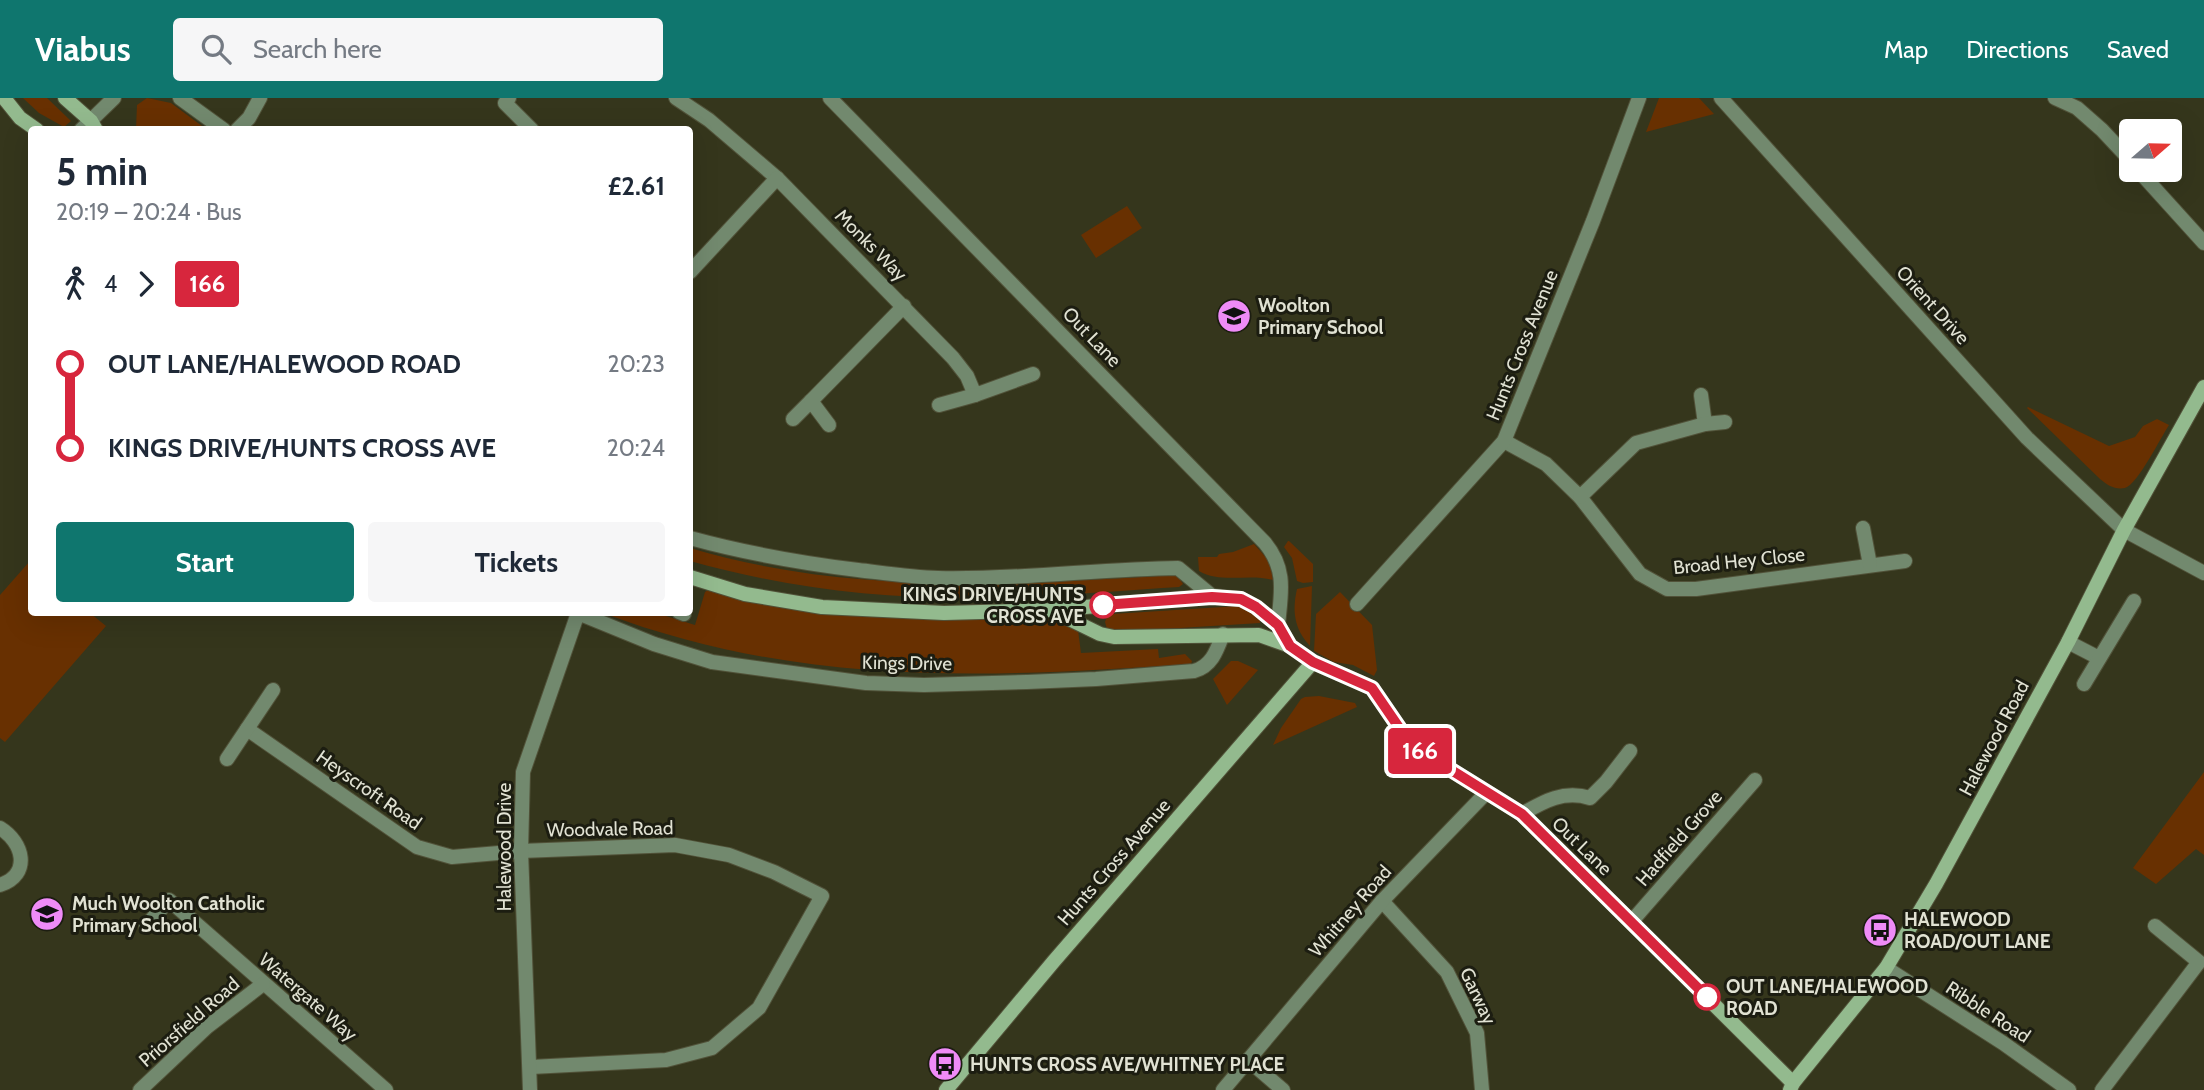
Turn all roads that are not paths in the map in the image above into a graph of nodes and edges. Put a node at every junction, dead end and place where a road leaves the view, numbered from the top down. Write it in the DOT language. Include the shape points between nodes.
graph roads {
  1 [pos="4,98"];
  2 [pos="65,98"];
  3 [pos="114,98"];
  4 [pos="180,98"];
  5 [pos="260,98"];
  6 [pos="676,98"];
  7 [pos="830,98"];
  8 [pos="1639,98"];
  9 [pos="1721,98"];
  10 [pos="2055,98"];
  11 [pos="504,100"];
  12 [pos="31,126"];
  13 [pos="88,126"];
  14 [pos="90,126"];
  15 [pos="218,126"];
  16 [pos="241,126"];
  17 [pos="528,126"];
  18 [pos="2119,148"];
  19 [pos="777,178"];
  20 [pos="2149,182"];
  21 [pos="2204,243"];
  22 [pos="693,269"];
  23 [pos="904,306"];
  24 [pos="1033,374"];
  25 [pos="2204,387"];
  26 [pos="975,395"];
  27 [pos="1701,395"];
  28 [pos="811,401"];
  29 [pos="939,405"];
  30 [pos="793,419"];
  31 [pos="1725,422"];
  32 [pos="1705,424"];
  33 [pos="829,425"];
  34 [pos="1504,441"];
  35 [pos="1580,497"];
  36 [pos="1863,528"];
  37 [pos="2124,530"];
  38 [pos="693,539"];
  39 [pos="1905,561"];
  40 [pos="1870,565"];
  41 [pos="2204,573"];
  42 [pos="693,582"];
  43 [pos="1212,597"];
  44 [pos="2134,601"];
  45 [pos="1357,604"];
  46 [pos="1051,610"];
  47 [pos="577,616"];
  48 [pos="585,616"];
  49 [pos="1278,625"];
  50 [pos="1223,634"];
  51 [pos="2068,642"];
  52 [pos="1290,646"];
  53 [pos="2099,658"];
  54 [pos="1313,662"];
  55 [pos="2084,684"];
  56 [pos="273,690"];
  57 [pos="247,729"];
  58 [pos="1630,751"];
  59 [pos="226,759"];
  60 [pos="1755,780"];
  61 [pos="1486,793"];
  62 [pos="1522,814"];
  63 [pos="0,827"];
  64 [pos="521,851"];
  65 [pos="0,885"];
  66 [pos="1382,901"];
  67 [pos="1632,921"];
  68 [pos="145,926"];
  69 [pos="2155,926"];
  70 [pos="1886,968"];
  71 [pos="262,984"];
  72 [pos="1248,1060"];
  73 [pos="531,1067"];
  74 [pos="1792,1087"];
  75 [pos="140,1090"];
  76 [pos="386,1090"];
  77 [pos="530,1090"];
  78 [pos="946,1090"];
  79 [pos="1223,1090"];
  80 [pos="1283,1090"];
  81 [pos="1482,1090"];
  82 [pos="2069,1090"];
  83 [pos="2102,1090"];
  1 -- 12 [label="street"];
  2 -- 13 [label="street"];
  3 -- 14 [label="street"];
  4 -- 15 [label="street"];
  5 -- 16 [label="street"];
  6 -- 19 [label="street, Monks Way"];
  7 -- 49 [label="street, Out Lane" via="1265,543 1281,574"];
  8 -- 34 [label="street, Hunts Cross Avenue"];
  9 -- 37 [label="street, Orient Drive" via="2026,438"];
  10 -- 18 [label="street" via="2077,108"];
  11 -- 17 [label="street"];
  19 -- 22 [label="street"];
  19 -- 23 [label="street, Monks Way"];
  20 -- 21 [label="street"];
  23 -- 26 [label="street, Monks Way" via="953,358"];
  23 -- 28 [label="street"];
  24 -- 26 [label="street"];
  25 -- 37 [label="street, Halewood Road"];
  26 -- 29 [label="street"];
  27 -- 32 [label="street"];
  28 -- 30 [label="street"];
  28 -- 33 [label="street"];
  31 -- 32 [label="street"];
  32 -- 35 [label="street" via="1636,443"];
  34 -- 35 [label="street, Broad Hey Close" via="1546,464"];
  34 -- 45 [label="street, Hunts Cross Avenue"];
  35 -- 40 [label="street, Broad Hey Close" via="1640,574 1667,589"];
  36 -- 40 [label="street"];
  37 -- 41 [label="street, Orient Drive"];
  37 -- 51 [label="street, Halewood Road"];
  38 -- 43 [label="street" via="803,563 938,578 1178,568"];
  39 -- 40 [label="street, Broad Hey Close"];
  42 -- 46 [label="street" via="822,607 944,613"];
  43 -- 46 [label="street"];
  43 -- 49 [label="street" via="1241,599"];
  44 -- 53 [label="street"];
  46 -- 50 [label="street" via="1114,637"];
  47 -- 64 [label="street, Halewood Drive" via="523,772"];
  48 -- 50 [label="street, Kings Drive" via="712,662 866,683 924,685 1194,671 1207,665"];
  49 -- 52 [label="street"];
  50 -- 52 [label="street" via="1259,635"];
  51 -- 53 [label="street"];
  51 -- 70 [label="street, Halewood Road"];
  52 -- 54 [label="street, Out Lane"];
  53 -- 55 [label="street"];
  54 -- 61 [label="street, Out Lane" via="1372,688 1411,745"];
  54 -- 78 [label="street, Hunts Cross Avenue"];
  56 -- 57 [label="street"];
  57 -- 59 [label="street"];
  57 -- 64 [label="street, Heyscroft Road" via="417,847 452,857"];
  58 -- 62 [label="street" via="1590,799 1575,794 1552,798"];
  60 -- 67 [label="street, Hadfield Grove"];
  61 -- 62 [label="street, Out Lane"];
  61 -- 66 [label="street, Whitney Road"];
  62 -- 67 [label="street, Out Lane"];
  63 -- 65 [label="street" via="16,841 21,859 13,877"];
  64 -- 73 [label="street, Halewood Drive"];
  64 -- 73 [label="street, Woodvale Road" via="675,845 729,855 822,896 759,1008 712,1048 666,1060"];
  66 -- 72 [label="street, Whitney Road"];
  66 -- 81 [label="street, Garway" via="1447,972 1477,1033"];
  67 -- 74 [label="street, Out Lane"];
  68 -- 71 [label="street, Watergate Way" via="169,900"];
  69 -- 83 [label="street" via="2199,962"];
  70 -- 74 [label="street, Halewood Road"];
  70 -- 82 [label="street, Ribble Road"];
  71 -- 75 [label="street, Priorsfield Road"];
  71 -- 76 [label="street, Watergate Way"];
  72 -- 79 [label="street, Whitney Road"];
  72 -- 80 [label="street"];
  73 -- 77 [label="street, Halewood Drive"];
}
